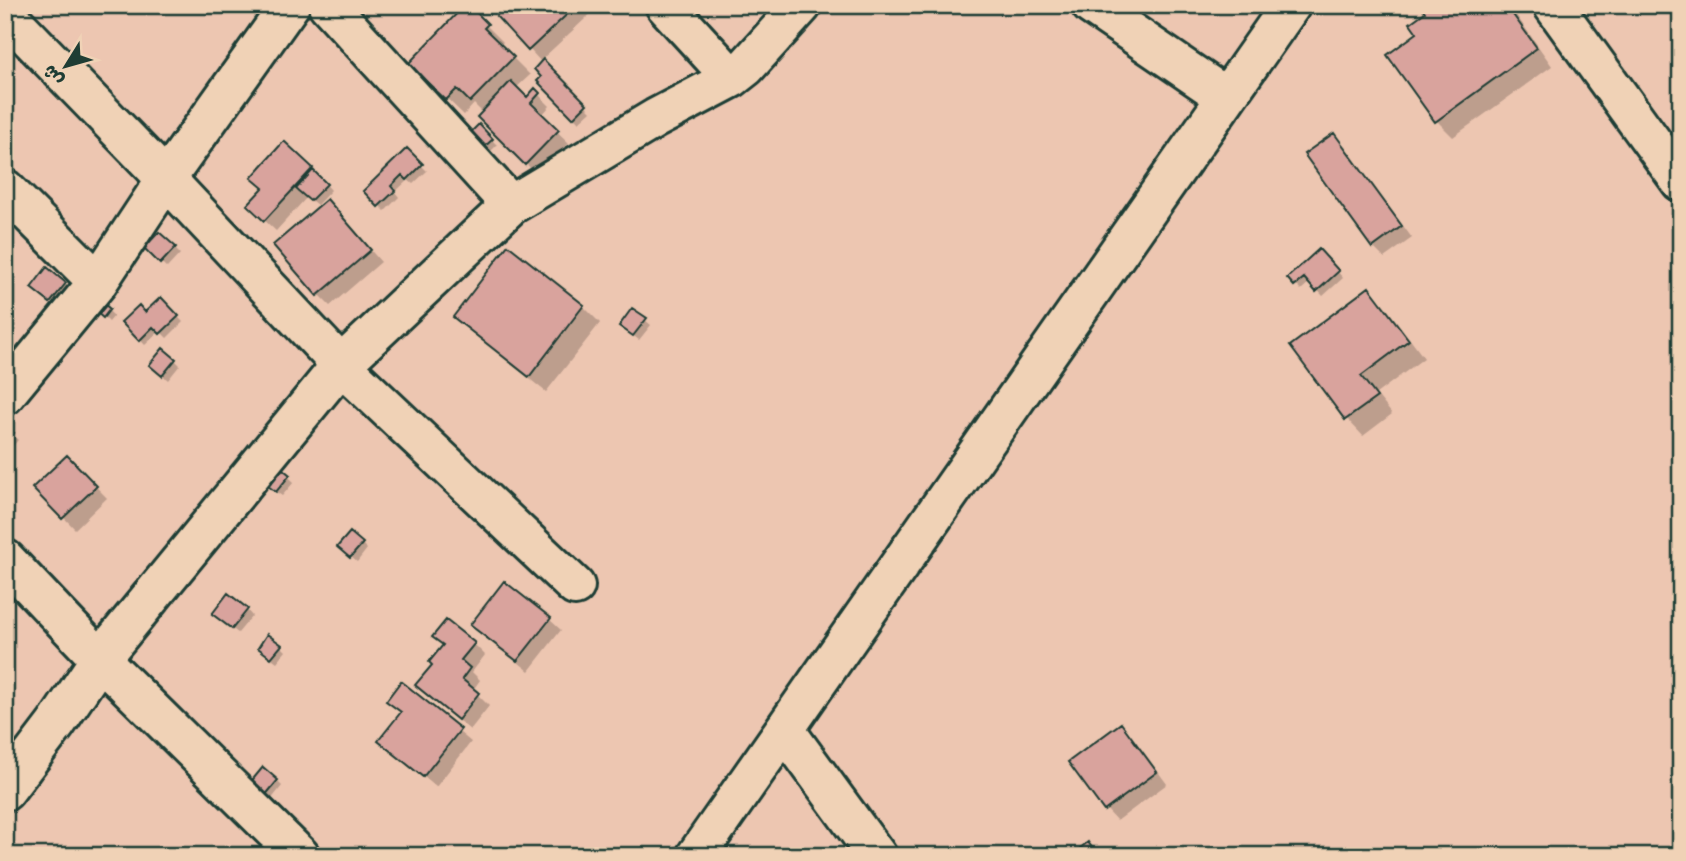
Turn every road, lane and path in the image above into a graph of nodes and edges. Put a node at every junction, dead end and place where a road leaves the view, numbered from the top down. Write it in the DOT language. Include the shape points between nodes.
graph roads {
  1 [pos="290,5"];
  2 [pos="328,5"];
  3 [pos="665,5"];
  4 [pos="802,5"];
  5 [pos="1091,5"];
  6 [pos="1291,5"];
  7 [pos="1553,5"];
  8 [pos="5,13"];
  9 [pos="732,78"];
  10 [pos="1226,97"];
  11 [pos="166,179"];
  12 [pos="1681,182"];
  13 [pos="5,189"];
  14 [pos="511,205"];
  15 [pos="99,282"];
  16 [pos="341,365"];
  17 [pos="5,396"];
  18 [pos="5,559"];
  19 [pos="575,586"];
  20 [pos="100,659"];
  21 [pos="785,730"];
  22 [pos="5,791"];
  23 [pos="300,856"];
  24 [pos="696,856"];
  25 [pos="877,856"];
  1 -- 11 [label="street"];
  2 -- 14 [label="street"];
  3 -- 9 [label="street"];
  4 -- 9 [label="street"];
  5 -- 10 [label="street"];
  6 -- 10 [label="street"];
  7 -- 12 [label="street"];
  8 -- 11 [label="street"];
  9 -- 14 [label="street"];
  10 -- 21 [label="street"];
  11 -- 15 [label="street"];
  11 -- 16 [label="street"];
  13 -- 15 [label="street"];
  14 -- 16 [label="street"];
  15 -- 17 [label="street"];
  16 -- 19 [label="street"];
  16 -- 20 [label="street"];
  18 -- 20 [label="street"];
  20 -- 22 [label="street"];
  20 -- 23 [label="street"];
  21 -- 24 [label="street"];
  21 -- 25 [label="street"];
}
